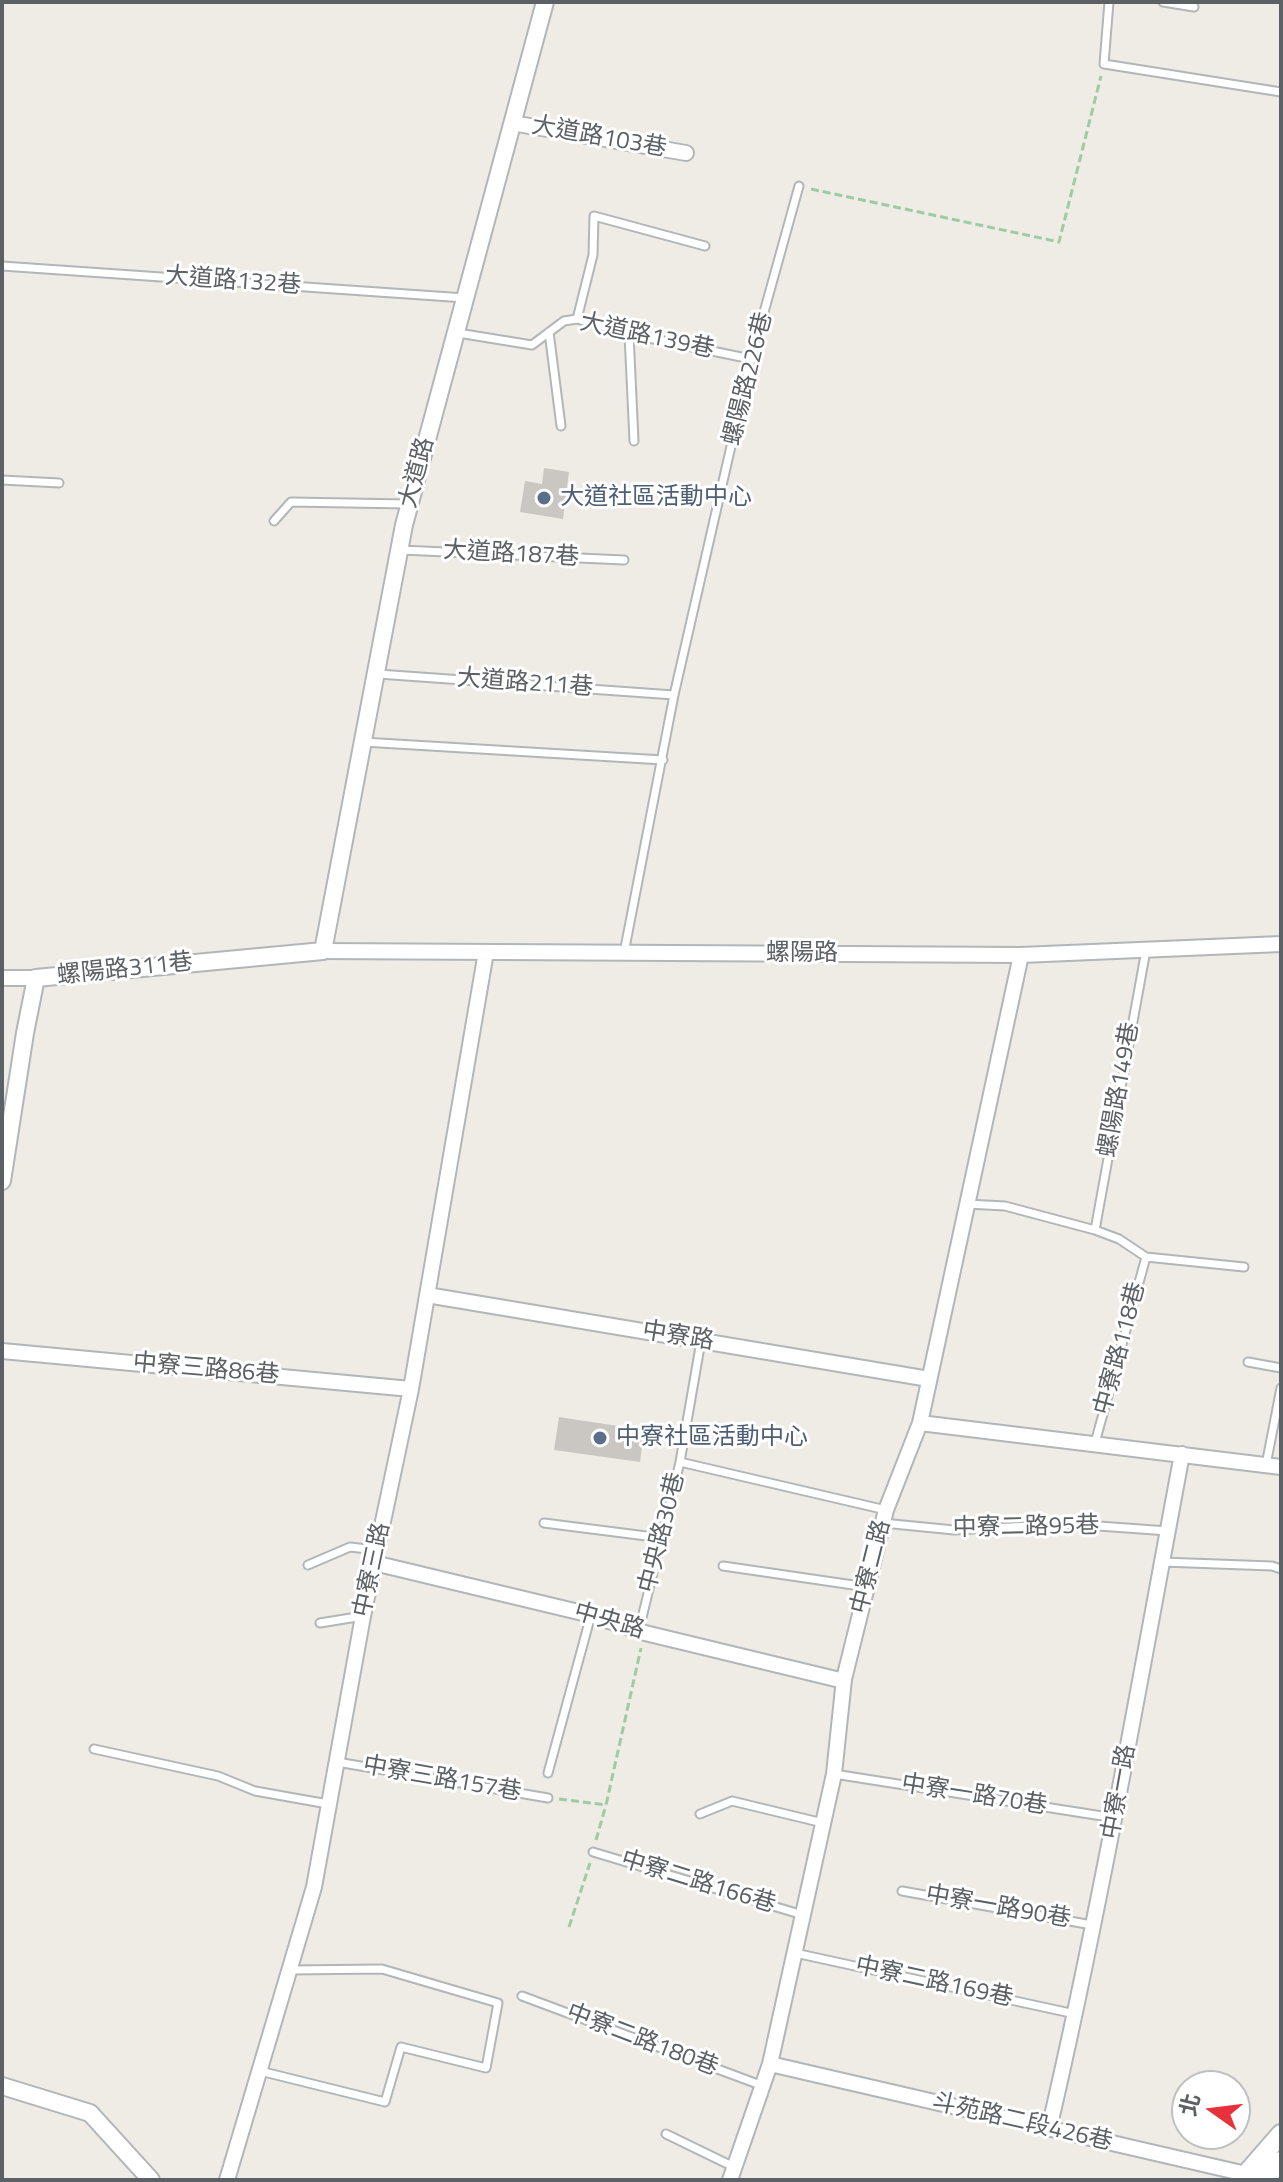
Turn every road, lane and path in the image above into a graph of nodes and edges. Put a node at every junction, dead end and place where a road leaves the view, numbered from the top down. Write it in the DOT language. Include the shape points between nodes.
graph roads {
  1 [pos="545,2"];
  2 [pos="1109,2"];
  3 [pos="1163,2"];
  4 [pos="1194,7"];
  5 [pos="1104,64"];
  6 [pos="1281,92"];
  7 [pos="512,123"];
  8 [pos="686,153"];
  9 [pos="799,186"];
  10 [pos="705,246"];
  11 [pos="2,266"];
  12 [pos="465,298"];
  13 [pos="577,319"];
  14 [pos="549,332"];
  15 [pos="456,333"];
  16 [pos="629,334"];
  17 [pos="751,359"];
  18 [pos="561,426"];
  19 [pos="634,441"];
  20 [pos="2,480"];
  21 [pos="59,483"];
  22 [pos="409,504"];
  23 [pos="274,521"];
  24 [pos="399,550"];
  25 [pos="624,560"];
  26 [pos="376,674"];
  27 [pos="674,695"];
  28 [pos="363,742"];
  29 [pos="663,760"];
  30 [pos="1281,944"];
  31 [pos="1146,950"];
  32 [pos="323,951"];
  33 [pos="486,952"];
  34 [pos="624,953"];
  35 [pos="1021,955"];
  36 [pos="2,978"];
  37 [pos="36,978"];
  38 [pos="5,1143"];
  39 [pos="2,1181"];
  40 [pos="967,1204"];
  41 [pos="1095,1230"];
  42 [pos="1146,1257"];
  43 [pos="1244,1267"];
  44 [pos="427,1295"];
  45 [pos="701,1341"];
  46 [pos="2,1351"];
  47 [pos="1248,1362"];
  48 [pos="1281,1368"];
  49 [pos="929,1379"];
  50 [pos="1281,1388"];
  51 [pos="411,1389"];
  52 [pos="920,1423"];
  53 [pos="1095,1443"];
  54 [pos="1182,1454"];
  55 [pos="680,1462"];
  56 [pos="1274,1466"];
  57 [pos="885,1517"];
  58 [pos="544,1523"];
  59 [pos="1168,1531"];
  60 [pos="662,1538"];
  61 [pos="375,1556"];
  62 [pos="1162,1562"];
  63 [pos="308,1565"];
  64 [pos="723,1566"];
  65 [pos="1281,1569"];
  66 [pos="867,1587"];
  67 [pos="591,1615"];
  68 [pos="363,1616"];
  69 [pos="320,1623"];
  70 [pos="642,1631"];
  71 [pos="844,1681"];
  72 [pos="94,1749"];
  73 [pos="335,1762"];
  74 [pos="548,1773"];
  75 [pos="834,1774"];
  76 [pos="548,1798"];
  77 [pos="328,1804"];
  78 [pos="606,1805"];
  79 [pos="700,1814"];
  80 [pos="1115,1818"];
  81 [pos="823,1823"];
  82 [pos="593,1852"];
  83 [pos="902,1891"];
  84 [pos="803,1915"];
  85 [pos="1094,1926"];
  86 [pos="569,1927"];
  87 [pos="793,1952"];
  88 [pos="290,1970"];
  89 [pos="522,1996"];
  90 [pos="1075,2014"];
  91 [pos="770,2064"];
  92 [pos="260,2071"];
  93 [pos="2,2086"];
  94 [pos="763,2086"];
  95 [pos="1049,2129"];
  96 [pos="666,2134"];
  97 [pos="1281,2134"];
  98 [pos="1264,2172"];
  99 [pos="732,2173"];
  100 [pos="151,2180"];
  101 [pos="227,2180"];
  1 -- 7 [label="street, 大道路"];
  2 -- 5 [label="lane"];
  3 -- 4 [label="lane"];
  5 -- 6 [label="lane"];
  5 -- 9 [label="path" via="1059,242"];
  7 -- 8 [label="street, 大道路103巷"];
  7 -- 12 [label="street, 大道路"];
  9 -- 17 [label="lane, 螺陽路226巷"];
  10 -- 13 [label="lane" via="594,216 593,255"];
  11 -- 12 [label="lane, 大道路132巷"];
  12 -- 15 [label="street, 大道路"];
  13 -- 14 [label="lane, 大道路139巷"];
  13 -- 16 [label="lane, 大道路139巷"];
  14 -- 15 [label="lane, 大道路139巷" via="532,345"];
  14 -- 18 [label="lane"];
  15 -- 22 [label="street, 大道路"];
  16 -- 17 [label="lane, 大道路139巷"];
  16 -- 19 [label="lane"];
  17 -- 27 [label="lane, 螺陽路226巷"];
  20 -- 21 [label="lane"];
  22 -- 23 [label="lane" via="291,502"];
  22 -- 24 [label="street, 大道路"];
  24 -- 25 [label="lane, 大道路187巷"];
  24 -- 26 [label="street, 大道路"];
  26 -- 27 [label="lane, 大道路211巷"];
  26 -- 28 [label="street, 大道路"];
  27 -- 29 [label="lane, 螺陽路226巷"];
  28 -- 29 [label="lane"];
  28 -- 32 [label="street, 大道路"];
  29 -- 34 [label="lane, 螺陽路226巷"];
  30 -- 31 [label="street, 螺陽路"];
  31 -- 35 [label="street, 螺陽路"];
  31 -- 41 [label="lane, 螺陽路149巷"];
  32 -- 33 [label="street, 螺陽路"];
  32 -- 37 [label="street, 螺陽路311巷"];
  33 -- 34 [label="street, 螺陽路"];
  33 -- 44 [label="street, 中寮三路"];
  34 -- 35 [label="street, 螺陽路"];
  35 -- 40 [label="street, 中寮二路"];
  36 -- 37 [label="street"];
  37 -- 38 [label="street, 螺陽路311巷"];
  38 -- 39 [label="street, 螺陽路311巷"];
  40 -- 41 [label="lane" via="1005,1206"];
  40 -- 49 [label="street, 中寮二路"];
  41 -- 42 [label="lane"];
  42 -- 43 [label="lane, 中寮路118巷"];
  42 -- 53 [label="lane, 中寮路118巷"];
  44 -- 45 [label="street, 中寮路"];
  44 -- 51 [label="street, 中寮三路"];
  45 -- 49 [label="street, 中寮路"];
  45 -- 55 [label="lane, 中央路30巷"];
  46 -- 51 [label="street, 中寮三路86巷"];
  47 -- 48 [label="lane"];
  49 -- 52 [label="street, 中寮二路"];
  50 -- 56 [label="lane"];
  51 -- 61 [label="street, 中寮三路"];
  52 -- 53 [label="street"];
  52 -- 57 [label="street, 中寮二路"];
  53 -- 54 [label="street"];
  54 -- 56 [label="street"];
  54 -- 59 [label="street, 中寮一路"];
  55 -- 57 [label="lane, 中寮二路95巷"];
  55 -- 60 [label="lane, 中央路30巷"];
  57 -- 59 [label="lane, 中寮二路95巷" via="954,1530 1071,1524"];
  57 -- 66 [label="street, 中寮二路"];
  58 -- 60 [label="lane"];
  59 -- 62 [label="street, 中寮一路"];
  60 -- 70 [label="lane, 中央路30巷"];
  61 -- 63 [label="lane" via="350,1547"];
  61 -- 67 [label="street, 中央路"];
  61 -- 68 [label="street, 中寮三路"];
  62 -- 65 [label="lane"];
  62 -- 80 [label="street, 中寮一路"];
  64 -- 66 [label="lane"];
  66 -- 71 [label="street, 中寮二路"];
  67 -- 70 [label="street, 中央路"];
  67 -- 74 [label="lane"];
  68 -- 69 [label="lane"];
  68 -- 73 [label="street, 中寮三路"];
  70 -- 71 [label="street, 中央路"];
  70 -- 78 [label="path"];
  71 -- 75 [label="street, 中寮二路"];
  72 -- 77 [label="lane" via="218,1776 255,1791"];
  73 -- 76 [label="lane, 中寮三路157巷"];
  73 -- 77 [label="street, 中寮三路"];
  75 -- 80 [label="lane, 中寮一路70巷"];
  75 -- 81 [label="street, 中寮二路"];
  76 -- 78 [label="path"];
  77 -- 88 [label="street, 中寮三路" via="314,1887"];
  78 -- 82 [label="path"];
  79 -- 81 [label="lane" via="732,1801"];
  80 -- 85 [label="street, 中寮一路"];
  81 -- 84 [label="street, 中寮二路"];
  82 -- 84 [label="lane, 中寮二路166巷"];
  82 -- 86 [label="path"];
  83 -- 85 [label="lane, 中寮一路90巷"];
  84 -- 87 [label="street, 中寮二路"];
  85 -- 90 [label="street, 中寮一路"];
  87 -- 90 [label="lane, 中寮二路169巷"];
  87 -- 91 [label="street, 中寮二路"];
  88 -- 92 [label="street, 中寮三路"];
  88 -- 92 [label="lane" via="382,1969 498,2003 486,2068 401,2047 385,2102"];
  89 -- 94 [label="lane, 中寮二路180巷"];
  90 -- 95 [label="street, 中寮一路"];
  91 -- 94 [label="street, 中寮二路"];
  91 -- 95 [label="street, 斗苑路二段426巷"];
  92 -- 101 [label="street, 中寮三路"];
  93 -- 100 [label="street" via="90,2113"];
  94 -- 99 [label="street, 中寮二路"];
  95 -- 98 [label="street, 斗苑路二段426巷"];
  96 -- 99 [label="lane"];
  97 -- 98 [label="main road"];
}
